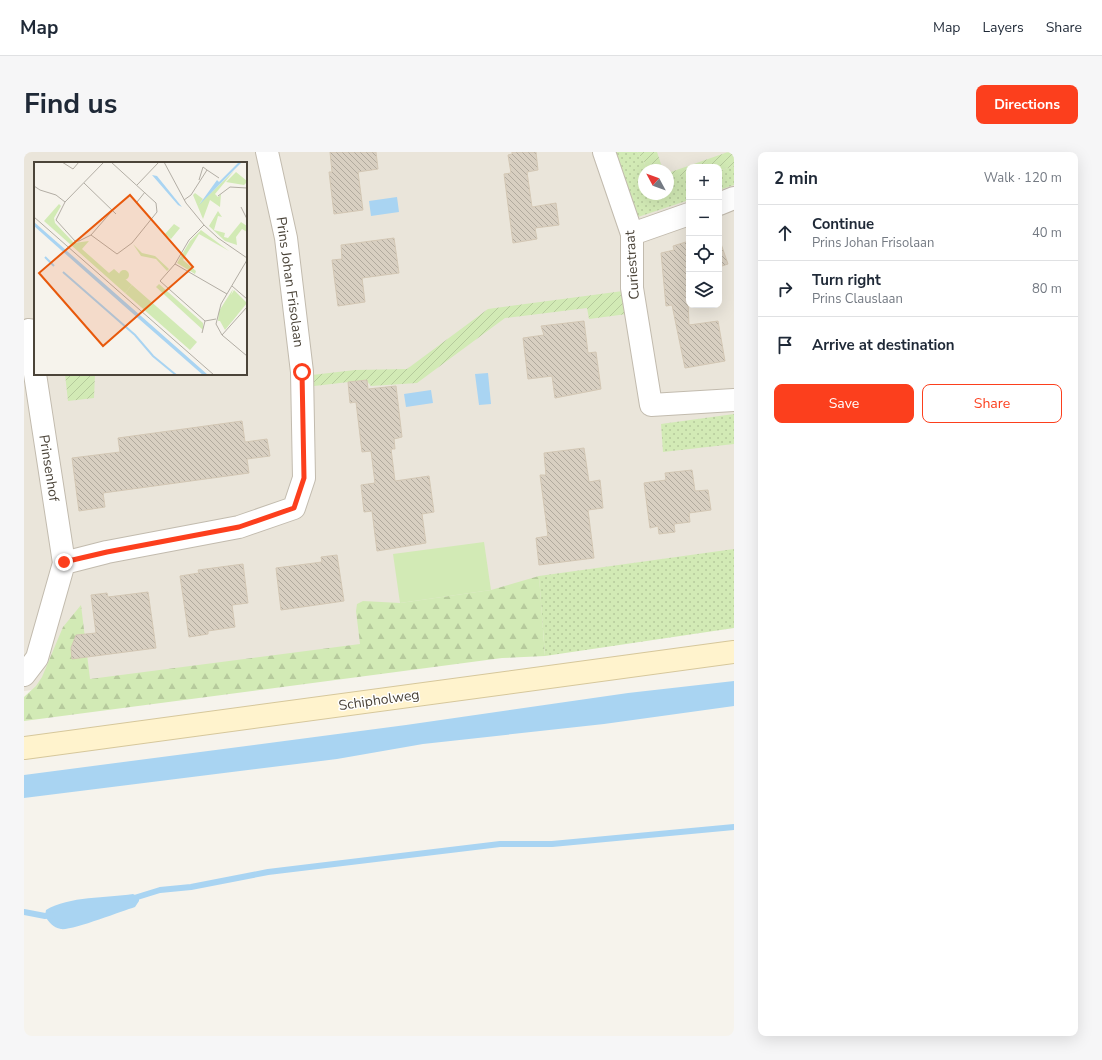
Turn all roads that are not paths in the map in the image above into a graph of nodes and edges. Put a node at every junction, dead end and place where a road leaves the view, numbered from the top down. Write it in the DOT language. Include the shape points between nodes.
graph roads {
  1 [pos="268,152"];
  2 [pos="604,152"];
  3 [pos="734,198"];
  4 [pos="722,203"];
  5 [pos="686,215"];
  6 [pos="632,234"];
  7 [pos="29,330"];
  8 [pos="34,366"];
  9 [pos="35,375"];
  10 [pos="734,400"];
  11 [pos="64,562"];
  12 [pos="734,652"];
  13 [pos="24,675"];
  14 [pos="24,748"];
  1 -- 11 [label="street, Prins Johan Frisolaan" via="286,238 302,372 304,478 294,508 239,527"];
  2 -- 6 [label="street, Curiestraat"];
  3 -- 4 [label="street"];
  5 -- 6 [label="street"];
  6 -- 10 [label="street, Curiestraat" via="632,288 651,405"];
  7 -- 8 [label="street, Prinsenhof"];
  9 -- 11 [label="street, Prinsenhof"];
  11 -- 13 [label="street" via="37,658"];
  12 -- 14 [label="main road, Schipholweg"];
}
